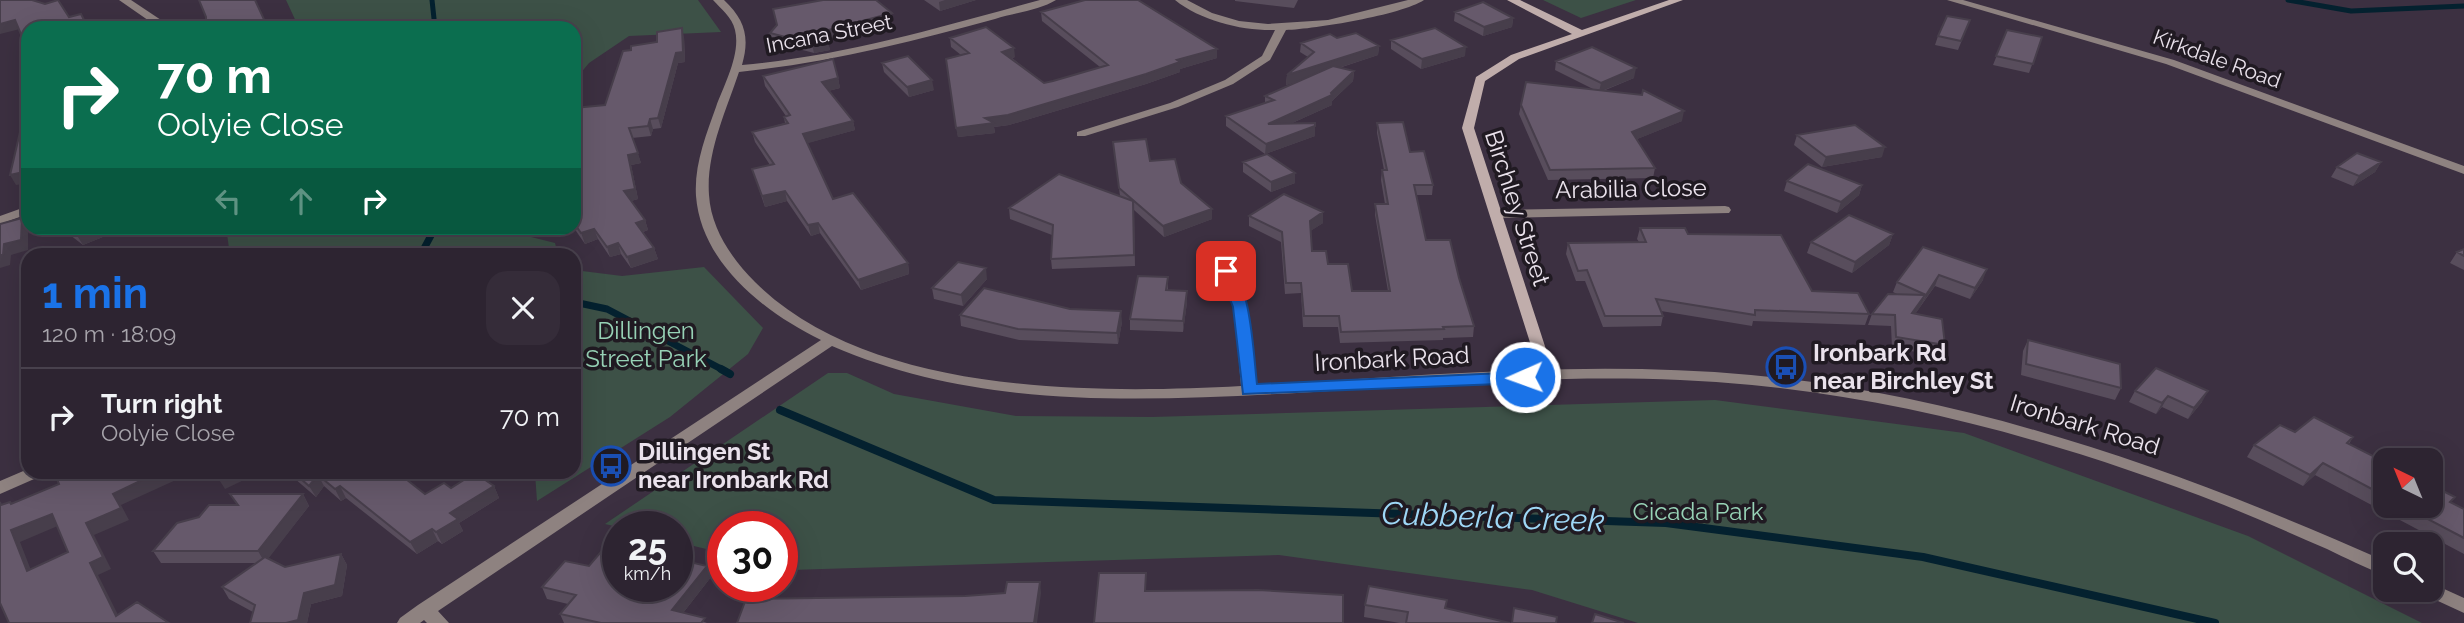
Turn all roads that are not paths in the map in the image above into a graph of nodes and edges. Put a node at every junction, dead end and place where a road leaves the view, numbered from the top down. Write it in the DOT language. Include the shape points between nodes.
graph roads {
  1 [pos="124,0"];
  2 [pos="718,0"];
  3 [pos="1051,0"];
  4 [pos="1180,0"];
  5 [pos="1419,0"];
  6 [pos="1512,0"];
  7 [pos="1678,0"];
  8 [pos="1952,0"];
  9 [pos="156,21"];
  10 [pos="1281,29"];
  11 [pos="1581,34"];
  12 [pos="735,69"];
  13 [pos="1081,134"];
  14 [pos="2464,170"];
  15 [pos="1725,210"];
  16 [pos="21,212"];
  17 [pos="1496,214"];
  18 [pos="0,220"];
  19 [pos="1226,271"];
  20 [pos="831,340"];
  21 [pos="1548,377"];
  22 [pos="1249,390"];
  23 [pos="21,478"];
  24 [pos="0,488"];
  25 [pos="2373,562"];
  26 [pos="2443,596"];
  27 [pos="2464,606"];
  28 [pos="424,610"];
  29 [pos="406,623"];
  30 [pos="440,623"];
  1 -- 9 [label="street"];
  2 -- 12 [label="street, Ironbark Road" via="736,19 741,33"];
  3 -- 12 [label="street, Incana Street" via="824,58"];
  4 -- 10 [label="street" via="1198,12 1238,24"];
  5 -- 10 [label="street" via="1356,18"];
  6 -- 11 [label="street"];
  7 -- 11 [label="street, Birchley Street"];
  8 -- 14 [label="street, Kirkdale Road" via="2170,62"];
  10 -- 13 [label="street" via="1266,58 1229,82"];
  11 -- 17 [label="street, Birchley Street" via="1515,57 1480,79 1468,128"];
  12 -- 20 [label="street, Ironbark Road" via="703,178 703,205 712,233 747,283 802,326"];
  15 -- 17 [label="street, Arabilia Close"];
  16 -- 18 [label="street"];
  17 -- 21 [label="street, Birchley Street"];
  19 -- 22 [label="street" via="1241,307"];
  20 -- 22 [label="street, Ironbark Road" via="893,365 987,386 1069,394"];
  20 -- 28 [label="street"];
  21 -- 22 [label="street, Ironbark Road"];
  21 -- 25 [label="street, Ironbark Road" via="1756,380 1943,410 2051,438 2175,478"];
  23 -- 24 [label="street"];
  26 -- 27 [label="street"];
  28 -- 29 [label="street"];
  28 -- 30 [label="street"];
}
